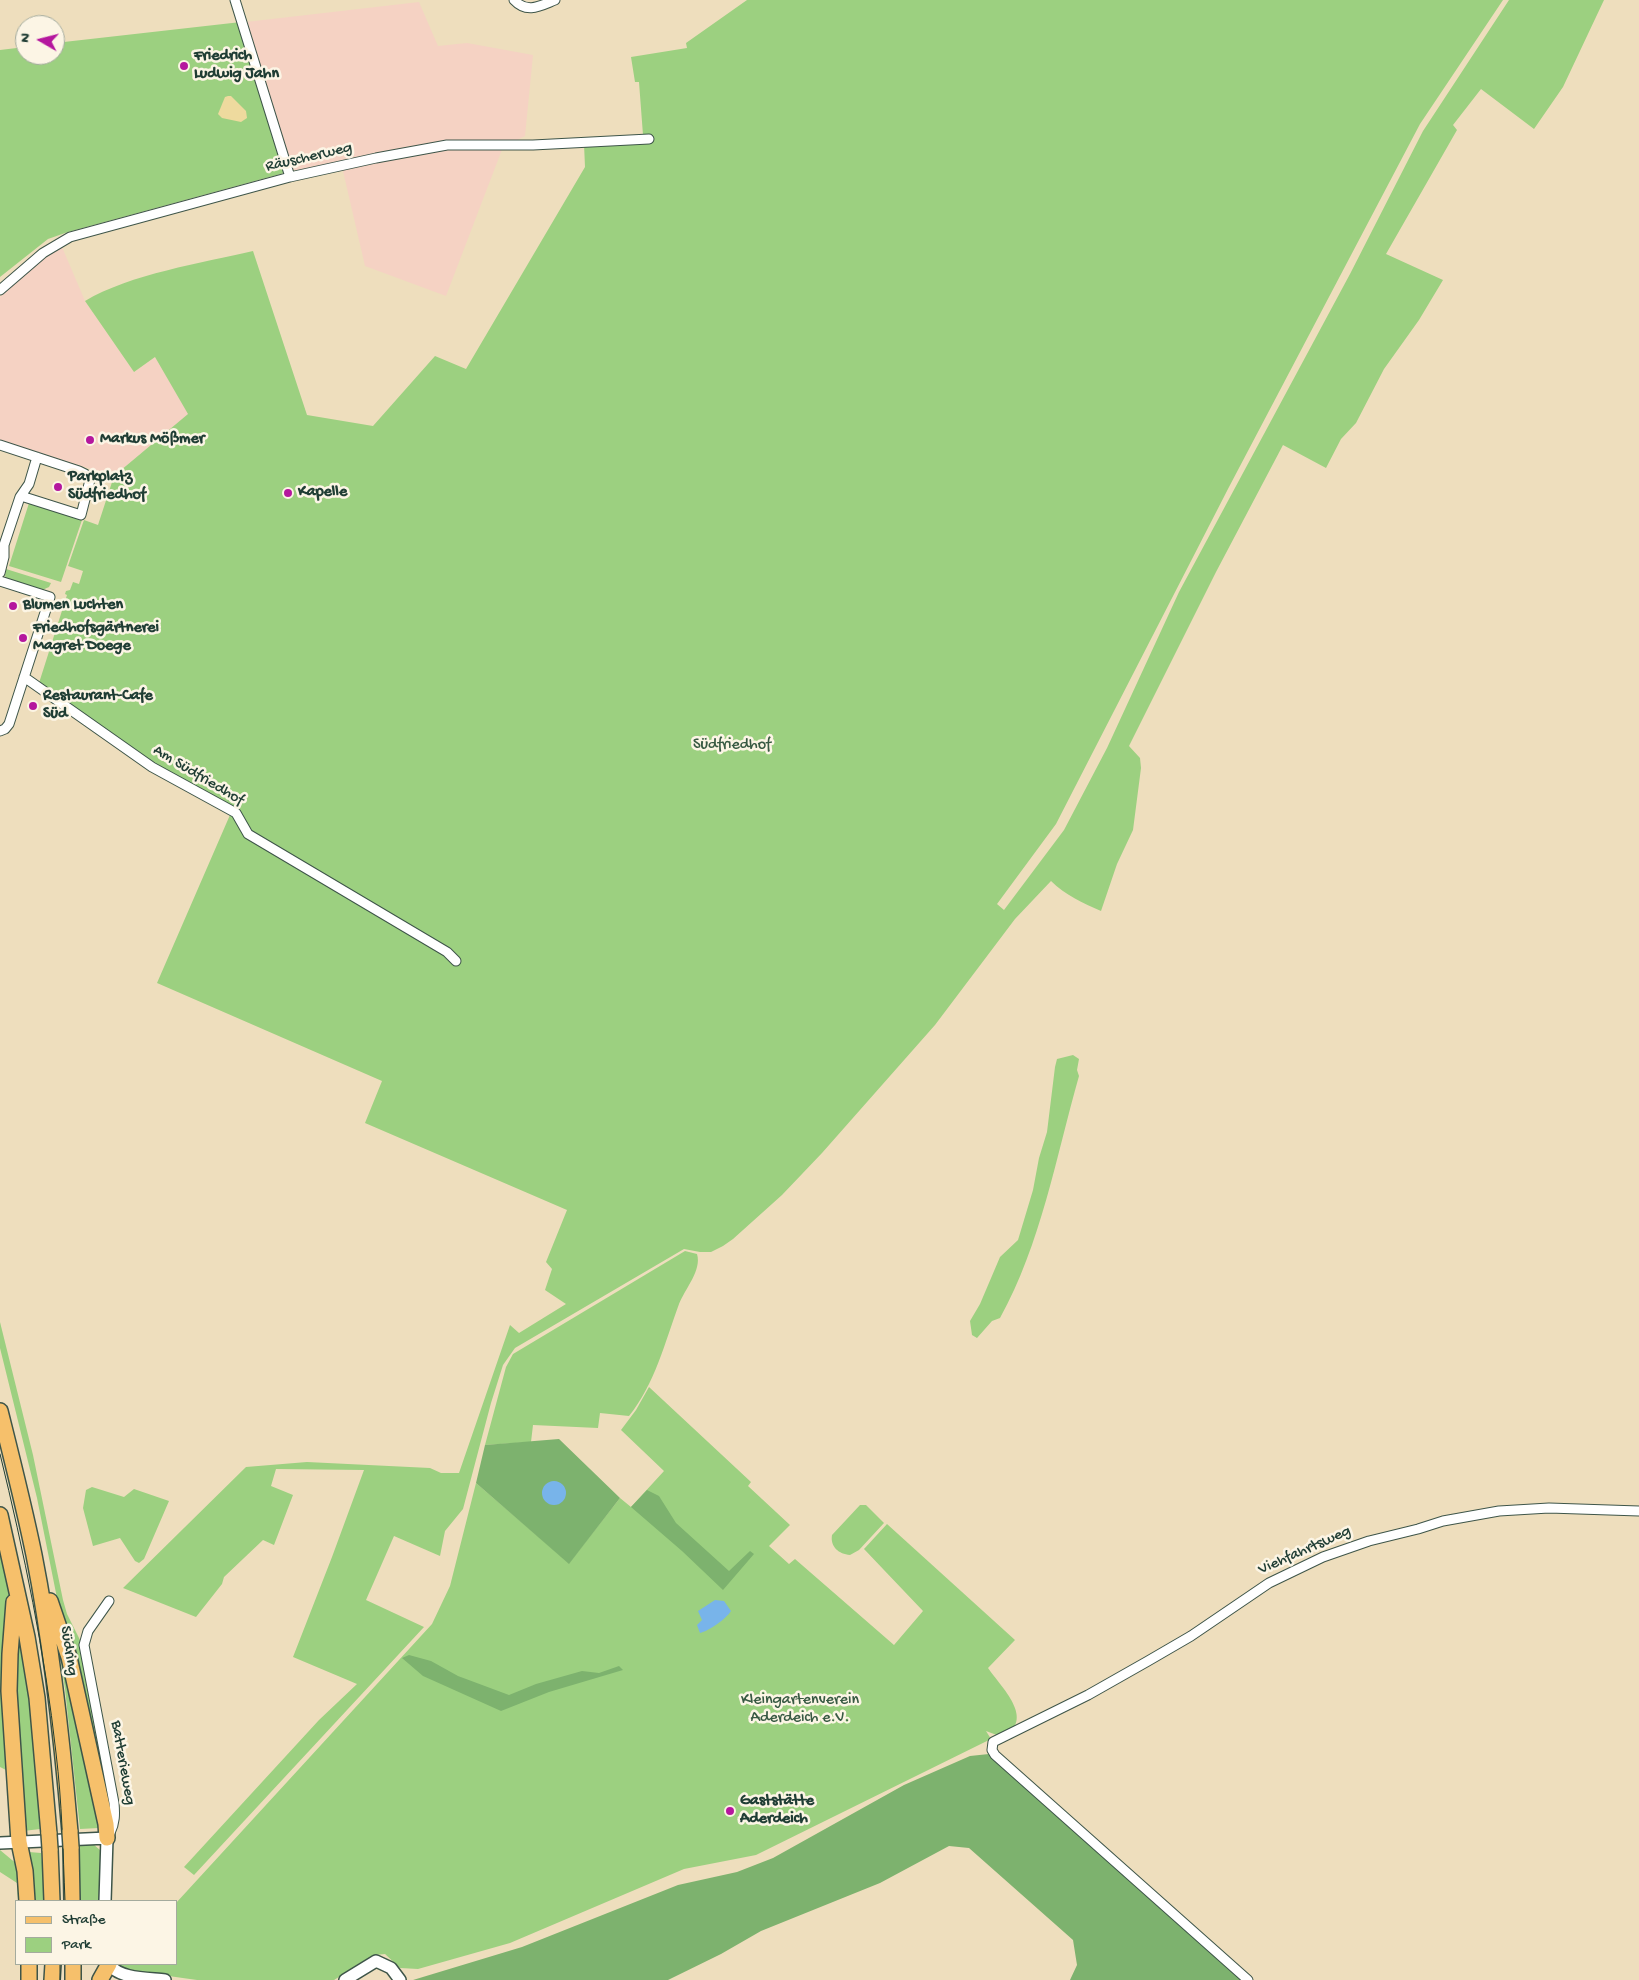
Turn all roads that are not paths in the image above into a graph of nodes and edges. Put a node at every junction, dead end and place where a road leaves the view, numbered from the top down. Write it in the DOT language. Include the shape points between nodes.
graph roads {
  1 [pos="235,0"];
  2 [pos="514,0"];
  3 [pos="555,0"];
  4 [pos="649,139"];
  5 [pos="290,177"];
  6 [pos="0,290"];
  7 [pos="0,445"];
  8 [pos="37,457"];
  9 [pos="21,496"];
  10 [pos="2,545"];
  11 [pos="0,573"];
  12 [pos="0,581"];
  13 [pos="24,676"];
  14 [pos="0,731"];
  15 [pos="456,961"];
  16 [pos="0,1411"];
  17 [pos="1639,1511"];
  18 [pos="0,1515"];
  19 [pos="34,1555"];
  20 [pos="15,1581"];
  21 [pos="109,1601"];
  22 [pos="107,1838"];
  23 [pos="19,1842"];
  24 [pos="0,1843"];
  25 [pos="28,1900"];
  26 [pos="52,1900"];
  27 [pos="72,1900"];
  28 [pos="105,1900"];
  29 [pos="29,1965"];
  30 [pos="52,1965"];
  31 [pos="73,1965"];
  32 [pos="108,1965"];
  33 [pos="110,1965"];
  34 [pos="399,1978"];
  35 [pos="29,1980"];
  36 [pos="52,1980"];
  37 [pos="73,1980"];
  38 [pos="100,1980"];
  39 [pos="165,1980"];
  40 [pos="345,1980"];
  41 [pos="1248,1980"];
  1 -- 5 [label="street"];
  2 -- 3 [label="street" via="524,8"];
  4 -- 5 [label="street, Räuscherweg" via="533,145 447,145"];
  5 -- 6 [label="street, Räuscherweg" via="70,237 43,253"];
  7 -- 8 [label="street"];
  8 -- 9 [label="street" via="29,484"];
  8 -- 9 [label="street" via="88,476 89,488 81,515"];
  9 -- 10 [label="street"];
  10 -- 11 [label="street" via="4,557"];
  12 -- 13 [label="street" via="50,597"];
  13 -- 14 [label="street" via="9,724"];
  13 -- 15 [label="street, Am Südfriedhof" via="152,767 236,813 248,834 448,952"];
  16 -- 19 [label="main road, Südring"];
  17 -- 41 [label="street, Viehfahrtsweg" via="1549,1508 1499,1511 1443,1521 1330,1555 1269,1583 1191,1636 993,1744 995,1755"];
  18 -- 20 [label="main road"];
  19 -- 22 [label="main road" via="69,1657"];
  19 -- 27 [label="main road, Südring" via="57,1696 71,1840"];
  20 -- 23 [label="main road" via="9,1691"];
  20 -- 26 [label="main road" via="27,1637 43,1755"];
  21 -- 22 [label="street, Batterieweg" via="88,1631 84,1645 114,1803 113,1826"];
  22 -- 23 [label="street"];
  22 -- 28 [label="street, Batterieweg"];
  23 -- 24 [label="street"];
  23 -- 25 [label="main road"];
  29 -- 35 [label="main road"];
  30 -- 36 [label="main road"];
  31 -- 37 [label="main road"];
  32 -- 38 [label="main road"];
  33 -- 39 [label="street" via="121,1973"];
  34 -- 40 [label="street" via="391,1968 376,1961"];
}
